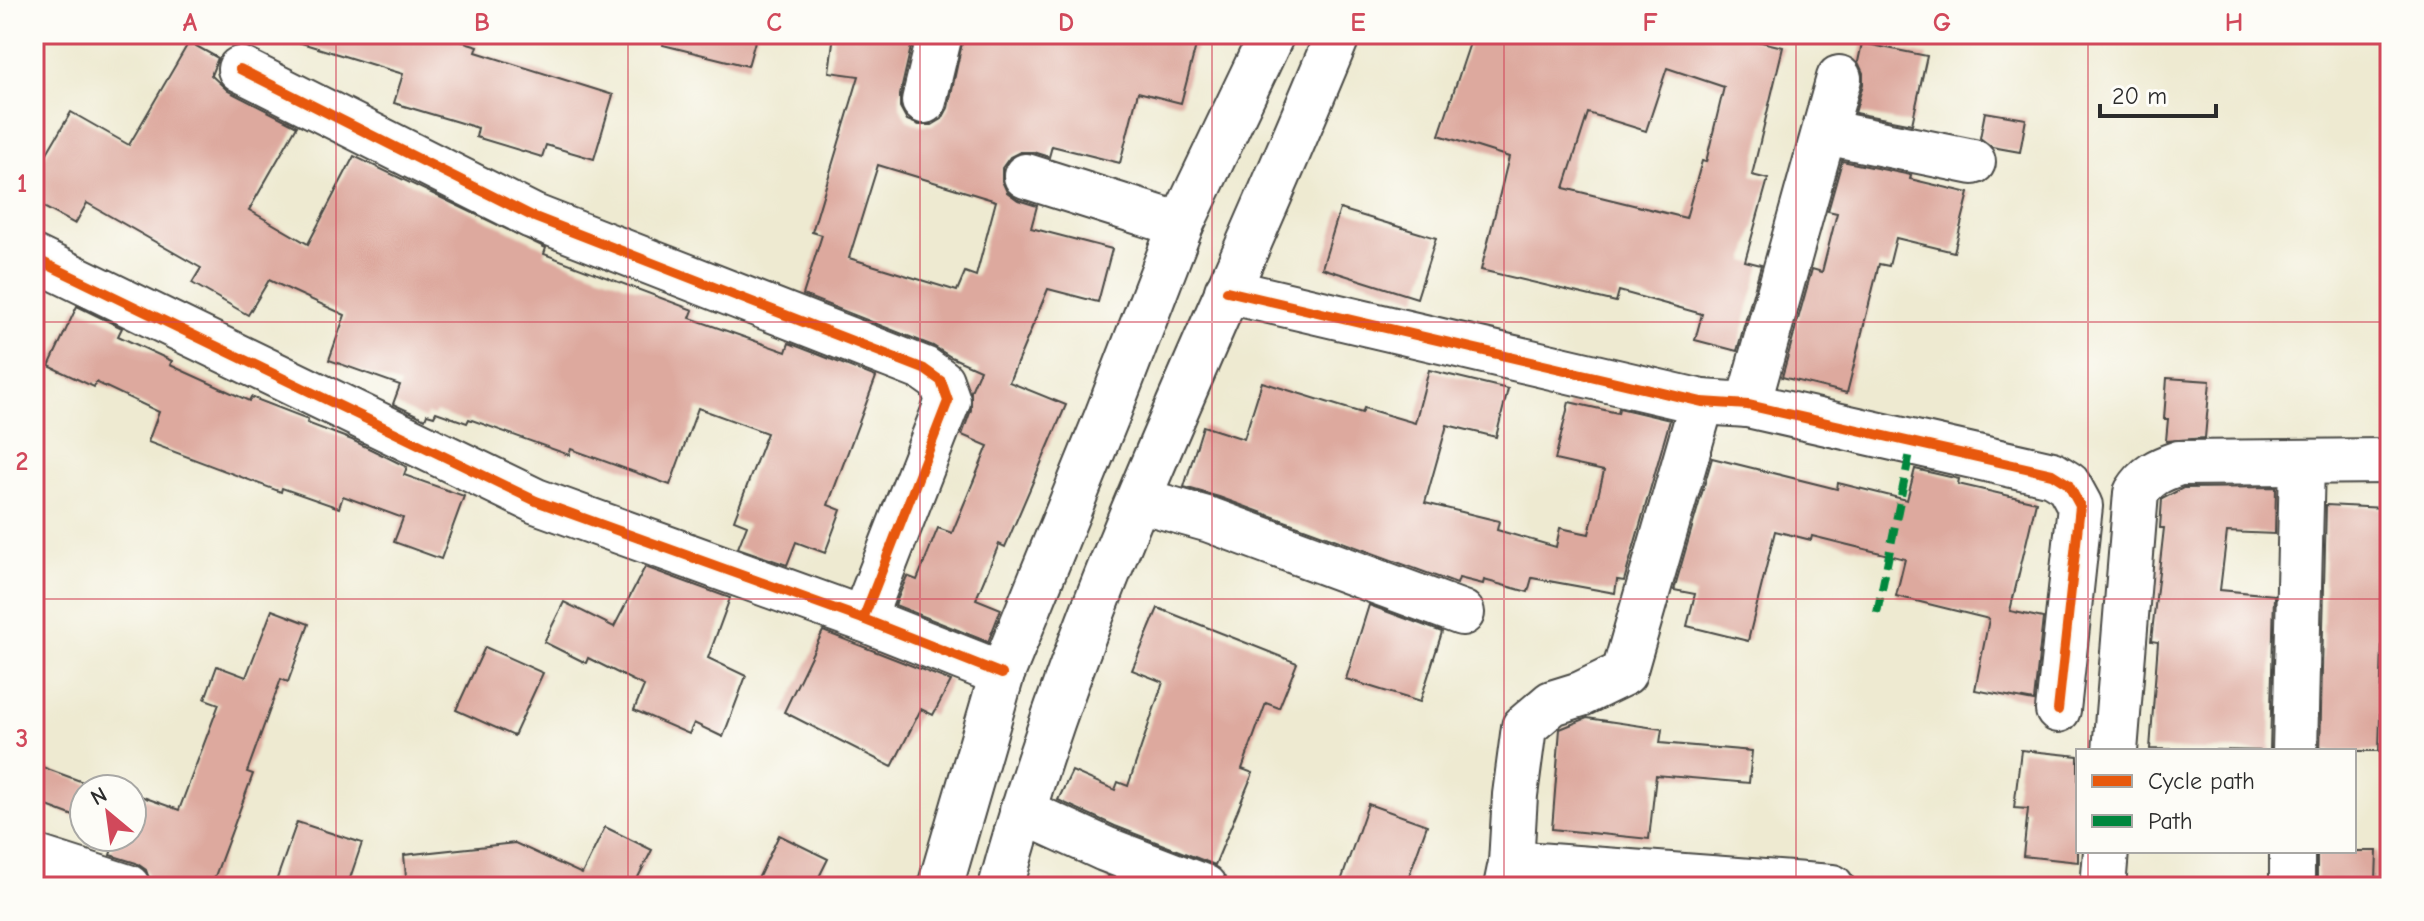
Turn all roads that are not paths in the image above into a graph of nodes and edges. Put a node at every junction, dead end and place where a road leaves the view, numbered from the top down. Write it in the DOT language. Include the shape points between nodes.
graph roads {
  1 [pos="940,34"];
  2 [pos="1272,34"];
  3 [pos="1338,34"];
  4 [pos="240,69"];
  5 [pos="1839,78"];
  6 [pos="924,101"];
  7 [pos="1825,132"];
  8 [pos="1973,162"];
  9 [pos="1026,176"];
  10 [pos="1181,225"];
  11 [pos="34,258"];
  12 [pos="1227,291"];
  13 [pos="1702,402"];
  14 [pos="1748,405"];
  15 [pos="2390,461"];
  16 [pos="2302,463"];
  17 [pos="1139,500"];
  18 [pos="1462,613"];
  19 [pos="863,619"];
  20 [pos="1002,674"];
  21 [pos="2058,710"];
  22 [pos="2115,749"];
  23 [pos="2295,749"];
  24 [pos="1022,811"];
  25 [pos="2106,853"];
  26 [pos="2292,853"];
  27 [pos="34,857"];
  28 [pos="1509,875"];
  29 [pos="1685,882"];
  30 [pos="103,883"];
  31 [pos="940,887"];
  32 [pos="1001,887"];
  33 [pos="1204,887"];
  34 [pos="1832,887"];
  35 [pos="2103,887"];
  36 [pos="2292,887"];
  1 -- 6 [label="street"];
  2 -- 10 [label="street"];
  3 -- 12 [label="street"];
  4 -- 19 [label="street" via="532,216 892,355 941,381 948,401"];
  5 -- 7 [label="street"];
  7 -- 8 [label="street"];
  7 -- 14 [label="street"];
  9 -- 10 [label="street"];
  10 -- 20 [label="street"];
  11 -- 19 [label="street" via="536,501"];
  12 -- 13 [label="street"];
  12 -- 17 [label="street"];
  13 -- 14 [label="street"];
  13 -- 28 [label="street" via="1624,673 1552,703 1524,727"];
  14 -- 21 [label="street" via="2052,474 2068,484 2080,506"];
  15 -- 16 [label="street"];
  16 -- 22 [label="street" via="2179,463 2144,480 2136,493"];
  16 -- 23 [label="street"];
  17 -- 18 [label="street" via="1210,520"];
  17 -- 24 [label="street" via="1104,578"];
  19 -- 20 [label="street"];
  20 -- 31 [label="street"];
  24 -- 32 [label="street"];
  24 -- 33 [label="street"];
  25 -- 35 [label="street"];
  26 -- 36 [label="street"];
  27 -- 30 [label="street"];
  28 -- 29 [label="street"];
  29 -- 34 [label="street"];
}
